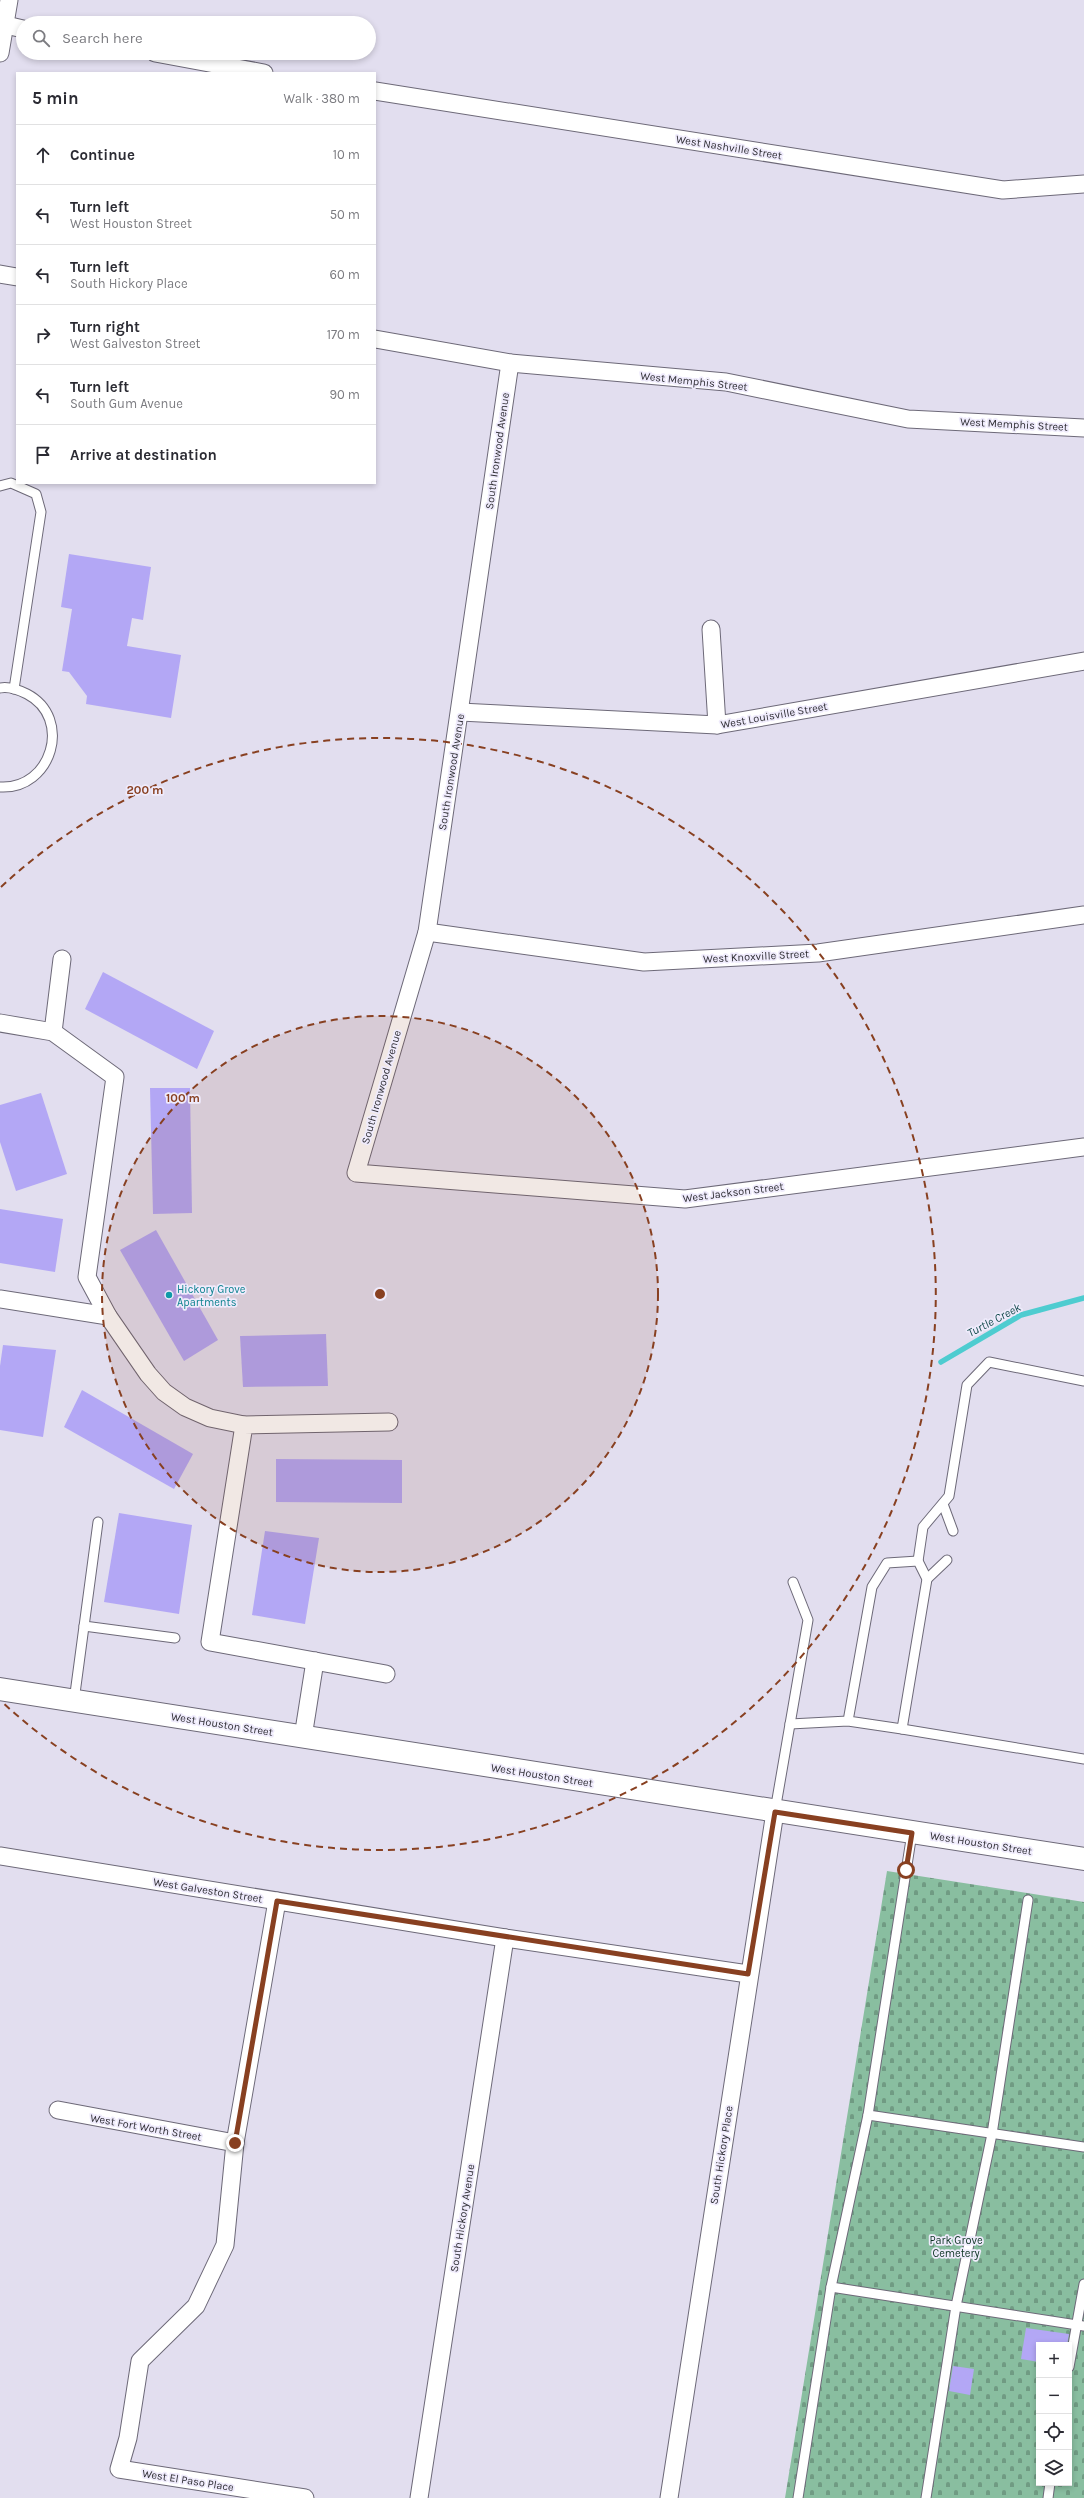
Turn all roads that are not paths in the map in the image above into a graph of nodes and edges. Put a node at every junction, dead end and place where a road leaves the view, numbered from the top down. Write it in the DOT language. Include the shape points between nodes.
graph roads {
  1 [pos="9,0"];
  2 [pos="6,25"];
  3 [pos="16,27"];
  4 [pos="0,53"];
  5 [pos="194,60"];
  6 [pos="259,72"];
  7 [pos="376,91"];
  8 [pos="1084,184"];
  9 [pos="0,274"];
  10 [pos="16,277"];
  11 [pos="376,339"];
  12 [pos="510,363"];
  13 [pos="1084,428"];
  14 [pos="0,486"];
  15 [pos="711,629"];
  16 [pos="1084,661"];
  17 [pos="0,688"];
  18 [pos="14,689"];
  19 [pos="460,712"];
  20 [pos="717,725"];
  21 [pos="0,787"];
  22 [pos="1084,915"];
  23 [pos="427,932"];
  24 [pos="62,959"];
  25 [pos="0,1022"];
  26 [pos="52,1032"];
  27 [pos="1084,1147"];
  28 [pos="356,1173"];
  29 [pos="0,1299"];
  30 [pos="108,1316"];
  31 [pos="1084,1381"];
  32 [pos="389,1422"];
  33 [pos="244,1425"];
  34 [pos="943,1504"];
  35 [pos="98,1522"];
  36 [pos="953,1531"];
  37 [pos="947,1560"];
  38 [pos="918,1561"];
  39 [pos="927,1579"];
  40 [pos="793,1582"];
  41 [pos="84,1626"];
  42 [pos="175,1638"];
  43 [pos="315,1661"];
  44 [pos="386,1674"];
  45 [pos="0,1689"];
  46 [pos="74,1700"];
  47 [pos="848,1721"];
  48 [pos="790,1724"];
  49 [pos="902,1729"];
  50 [pos="303,1737"];
  51 [pos="1084,1759"];
  52 [pos="775,1812"];
  53 [pos="912,1833"];
  54 [pos="0,1856"];
  55 [pos="1084,1859"];
  56 [pos="1028,1900"];
  57 [pos="277,1901"];
  58 [pos="505,1938"];
  59 [pos="748,1974"];
  60 [pos="58,2110"];
  61 [pos="868,2116"];
  62 [pos="992,2134"];
  63 [pos="235,2143"];
  64 [pos="1084,2148"];
  65 [pos="1084,2284"];
  66 [pos="831,2287"];
  67 [pos="956,2306"];
  68 [pos="1080,2326"];
  69 [pos="1072,2355"];
  70 [pos="1050,2486"];
  71 [pos="305,2498"];
  72 [pos="419,2498"];
  73 [pos="669,2498"];
  74 [pos="799,2498"];
  75 [pos="926,2498"];
  76 [pos="1048,2498"];
  1 -- 2 [label="street"];
  2 -- 3 [label="street"];
  2 -- 4 [label="street"];
  5 -- 6 [label="street"];
  7 -- 8 [label="street, West Nashville Street" via="1003,190"];
  9 -- 10 [label="street"];
  11 -- 12 [label="street, West Memphis Street"];
  12 -- 13 [label="street, West Memphis Street" via="726,382 908,419"];
  12 -- 19 [label="street, South Ironwood Avenue"];
  14 -- 18 [label="lane" via="11,483 36,494 41,512"];
  15 -- 20 [label="street"];
  16 -- 20 [label="street, West Louisville Street"];
  17 -- 18 [label="lane"];
  18 -- 21 [label="lane" via="34,698 45,709 52,725 53,742 49,759 39,773 25,783 9,788"];
  19 -- 20 [label="street, West Louisville Street"];
  19 -- 23 [label="street, South Ironwood Avenue"];
  22 -- 23 [label="street, West Knoxville Street" via="818,953 644,962"];
  23 -- 28 [label="street, South Ironwood Avenue"];
  24 -- 26 [label="street"];
  25 -- 26 [label="street"];
  26 -- 30 [label="street" via="115,1076 87,1277"];
  27 -- 28 [label="street, West Jackson Street" via="685,1199"];
  29 -- 30 [label="street"];
  30 -- 33 [label="street" via="148,1374 164,1392 186,1407 210,1418"];
  31 -- 34 [label="lane" via="989,1362 966,1385 949,1496"];
  32 -- 33 [label="street"];
  33 -- 43 [label="street" via="210,1642"];
  34 -- 36 [label="lane"];
  34 -- 38 [label="lane" via="924,1527"];
  35 -- 41 [label="lane"];
  37 -- 39 [label="lane"];
  38 -- 39 [label="lane"];
  38 -- 47 [label="lane" via="887,1563 872,1587"];
  39 -- 49 [label="lane"];
  40 -- 48 [label="lane" via="808,1620"];
  41 -- 42 [label="lane"];
  41 -- 46 [label="lane"];
  43 -- 44 [label="street"];
  43 -- 50 [label="street"];
  45 -- 46 [label="main road, West Houston Street"];
  46 -- 50 [label="main road, West Houston Street"];
  47 -- 48 [label="lane"];
  47 -- 49 [label="lane"];
  48 -- 52 [label="lane"];
  49 -- 51 [label="lane"];
  50 -- 52 [label="main road, West Houston Street"];
  52 -- 53 [label="main road, West Houston Street"];
  52 -- 59 [label="street, South Hickory Place"];
  53 -- 55 [label="main road, West Houston Street"];
  53 -- 61 [label="lane"];
  54 -- 57 [label="street, West Galveston Street"];
  56 -- 62 [label="lane"];
  57 -- 58 [label="street, West Galveston Street"];
  57 -- 63 [label="street"];
  58 -- 59 [label="street, West Galveston Street"];
  58 -- 72 [label="street, South Hickory Avenue"];
  59 -- 73 [label="street, South Hickory Place"];
  60 -- 63 [label="street, West Fort Worth Street"];
  61 -- 62 [label="lane"];
  61 -- 66 [label="lane"];
  62 -- 64 [label="lane"];
  62 -- 67 [label="lane"];
  63 -- 71 [label="street, West El Paso Place" via="225,2245 196,2306 140,2361 128,2438 119,2469"];
  65 -- 68 [label="lane"];
  66 -- 67 [label="lane"];
  66 -- 74 [label="lane"];
  67 -- 68 [label="lane"];
  67 -- 75 [label="lane"];
  68 -- 69 [label="lane"];
  70 -- 76 [label="lane"];
}
